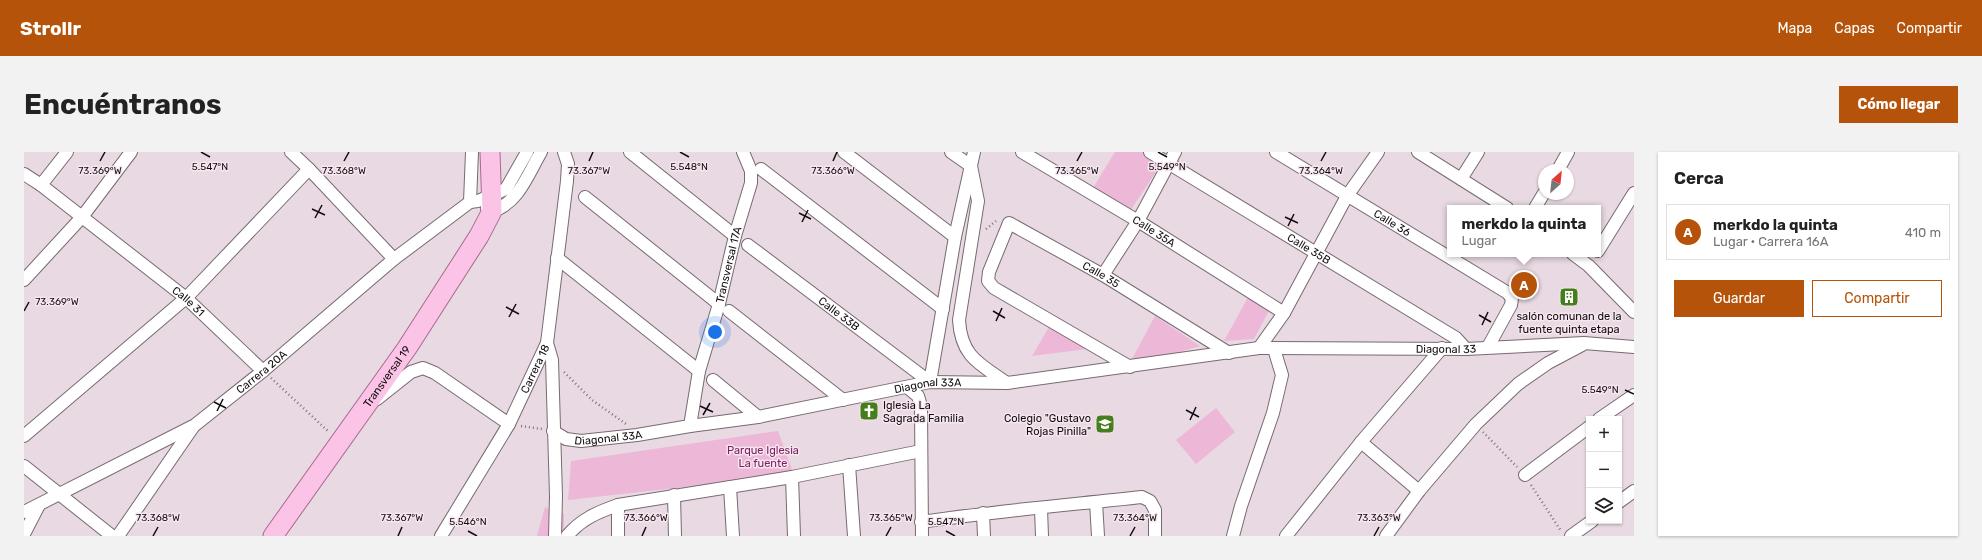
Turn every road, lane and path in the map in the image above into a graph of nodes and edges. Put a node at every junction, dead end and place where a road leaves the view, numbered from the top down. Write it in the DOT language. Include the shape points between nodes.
graph roads {
  1 [pos="68,152"];
  2 [pos="131,152"];
  3 [pos="290,152"];
  4 [pos="472,152"];
  5 [pos="490,152"];
  6 [pos="527,152"];
  7 [pos="541,152"];
  8 [pos="564,152"];
  9 [pos="630,152"];
  10 [pos="743,152"];
  11 [pos="844,152"];
  12 [pos="951,152"];
  13 [pos="974,152"];
  14 [pos="1022,152"];
  15 [pos="1150,152"];
  16 [pos="1175,152"];
  17 [pos="1276,152"];
  18 [pos="1378,152"];
  19 [pos="1418,152"];
  20 [pos="1478,152"];
  21 [pos="1568,152"];
  22 [pos="1169,163"];
  23 [pos="1561,164"];
  24 [pos="971,166"];
  25 [pos="309,169"];
  26 [pos="761,169"];
  27 [pos="24,174"];
  28 [pos="1461,180"];
  29 [pos="41,185"];
  30 [pos="1634,193"];
  31 [pos="1347,196"];
  32 [pos="585,197"];
  33 [pos="483,202"];
  34 [pos="1502,205"];
  35 [pos="82,217"];
  36 [pos="1138,221"];
  37 [pos="1009,223"];
  38 [pos="735,236"];
  39 [pos="955,237"];
  40 [pos="973,239"];
  41 [pos="748,245"];
  42 [pos="1601,246"];
  43 [pos="1316,253"];
  44 [pos="1447,256"];
  45 [pos="1448,257"];
  46 [pos="1577,257"];
  47 [pos="1594,257"];
  48 [pos="557,258"];
  49 [pos="394,259"];
  50 [pos="1589,266"];
  51 [pos="1103,275"];
  52 [pos="24,280"];
  53 [pos="186,298"];
  54 [pos="724,307"];
  55 [pos="943,309"];
  56 [pos="1634,312"];
  57 [pos="1284,313"];
  58 [pos="546,343"];
  59 [pos="1584,343"];
  60 [pos="1488,347"];
  61 [pos="1634,347"];
  62 [pos="1259,348"];
  63 [pos="1442,348"];
  64 [pos="1274,349"];
  65 [pos="1466,349"];
  66 [pos="1228,353"];
  67 [pos="552,360"];
  68 [pos="1130,367"];
  69 [pos="263,371"];
  70 [pos="699,372"];
  71 [pos="714,380"];
  72 [pos="930,382"];
  73 [pos="1007,383"];
  74 [pos="907,387"];
  75 [pos="1634,395"];
  76 [pos="843,400"];
  77 [pos="364,410"];
  78 [pos="1603,416"];
  79 [pos="758,417"];
  80 [pos="509,424"];
  81 [pos="195,425"];
  82 [pos="690,426"];
  83 [pos="1586,429"];
  84 [pos="553,431"];
  85 [pos="637,435"];
  86 [pos="24,436"];
  87 [pos="1361,442"];
  88 [pos="340,443"];
  89 [pos="921,450"];
  90 [pos="849,465"];
  91 [pos="24,466"];
  92 [pos="1525,475"];
  93 [pos="792,476"];
  94 [pos="730,487"];
  95 [pos="1419,491"];
  96 [pos="1634,491"];
  97 [pos="58,493"];
  98 [pos="674,495"];
  99 [pos="1622,500"];
  100 [pos="1096,502"];
  101 [pos="40,504"];
  102 [pos="618,505"];
  103 [pos="1041,509"];
  104 [pos="24,512"];
  105 [pos="983,513"];
  106 [pos="922,522"];
  107 [pos="1588,524"];
  108 [pos="24,534"];
  109 [pos="112,536"];
  110 [pos="118,536"];
  111 [pos="273,536"];
  112 [pos="441,536"];
  113 [pos="555,536"];
  114 [pos="567,536"];
  115 [pos="618,536"];
  116 [pos="675,536"];
  117 [pos="733,536"];
  118 [pos="794,536"];
  119 [pos="854,536"];
  120 [pos="922,536"];
  121 [pos="984,536"];
  122 [pos="1042,536"];
  123 [pos="1098,536"];
  124 [pos="1155,536"];
  125 [pos="1233,536"];
  126 [pos="1286,536"];
  127 [pos="1386,536"];
  128 [pos="1571,536"];
  1 -- 29 [label="street"];
  2 -- 35 [label="street"];
  3 -- 25 [label="street"];
  4 -- 33 [label="street"];
  5 -- 33 [label="main road"];
  6 -- 33 [label="street" via="506,189"];
  7 -- 33 [label="street" via="513,200 502,208"];
  8 -- 48 [label="street, Carrera 18" via="568,164 567,181"];
  9 -- 38 [label="street"];
  10 -- 38 [label="street, Transversal 17A" via="751,171 751,183"];
  11 -- 39 [label="street"];
  12 -- 24 [label="street"];
  13 -- 24 [label="street"];
  14 -- 36 [label="street, Calle 35A"];
  15 -- 22 [label="street, Calle 35B"];
  16 -- 22 [label="street"];
  17 -- 31 [label="street, Calle 36"];
  18 -- 31 [label="street"];
  19 -- 28 [label="street"];
  20 -- 28 [label="street"];
  21 -- 23 [label="street"];
  22 -- 36 [label="street"];
  22 -- 43 [label="street, Calle 35B"];
  24 -- 39 [label="street"];
  24 -- 40 [label="street" via="978,201"];
  25 -- 49 [label="street"];
  25 -- 53 [label="street"];
  26 -- 55 [label="street"];
  27 -- 29 [label="street, Calle 31"];
  28 -- 34 [label="street"];
  29 -- 35 [label="street, Calle 31"];
  30 -- 42 [label="street"];
  31 -- 43 [label="street"];
  31 -- 44 [label="street, Calle 36"];
  32 -- 54 [label="street"];
  33 -- 49 [label="street, Carrera 20A"];
  33 -- 77 [label="main road, Transversal 19" via="479,236"];
  35 -- 52 [label="street"];
  35 -- 53 [label="street, Calle 31"];
  36 -- 51 [label="street"];
  36 -- 57 [label="street, Calle 35A"];
  37 -- 40 [label="path" via="998,220"];
  37 -- 51 [label="street, Calle 35"];
  37 -- 68 [label="street" via="989,272 988,281 994,288"];
  38 -- 54 [label="street, Transversal 17A"];
  39 -- 55 [label="street"];
  40 -- 73 [label="street" via="959,320 960,337 967,352"];
  41 -- 72 [label="street, Calle 33B"];
  43 -- 57 [label="street"];
  43 -- 65 [label="street, Calle 35B" via="1456,338"];
  45 -- 60 [label="street, Calle 36" via="1508,293 1512,299"];
  46 -- 50 [label="street"];
  47 -- 50 [label="street"];
  48 -- 58 [label="street, Carrera 18"];
  48 -- 70 [label="street"];
  49 -- 69 [label="street, Carrera 20A"];
  50 -- 56 [label="street"];
  51 -- 66 [label="street, Calle 35"];
  53 -- 69 [label="street, Calle 31"];
  53 -- 86 [label="street"];
  54 -- 70 [label="street, Transversal 17A"];
  54 -- 76 [label="street"];
  55 -- 72 [label="street"];
  57 -- 62 [label="street"];
  58 -- 67 [label="street"];
  58 -- 80 [label="street, Carrera 18"];
  59 -- 60 [label="street, Diagonal 33"];
  59 -- 61 [label="street, Diagonal 33"];
  59 -- 95 [label="street" via="1548,363 1518,384 1476,424"];
  60 -- 65 [label="street, Diagonal 33"];
  62 -- 64 [label="street, Diagonal 33"];
  62 -- 66 [label="street, Diagonal 33A"];
  63 -- 64 [label="street, Diagonal 33"];
  63 -- 65 [label="street, Diagonal 33"];
  63 -- 87 [label="street"];
  64 -- 125 [label="street" via="1282,375 1273,413"];
  66 -- 68 [label="street, Diagonal 33A"];
  67 -- 84 [label="street"];
  67 -- 85 [label="path" via="592,400 620,419"];
  68 -- 73 [label="street, Diagonal 33A"];
  69 -- 81 [label="street, Carrera 20A"];
  69 -- 88 [label="path"];
  70 -- 82 [label="street, Transversal 17A"];
  71 -- 79 [label="street"];
  72 -- 73 [label="street, Diagonal 33A"];
  72 -- 74 [label="street, Diagonal 33A"];
  74 -- 76 [label="street, Diagonal 33A"];
  74 -- 89 [label="street" via="918,396 921,406"];
  75 -- 78 [label="street"];
  76 -- 79 [label="street, Diagonal 33A"];
  77 -- 80 [label="street" via="411,372 423,368 435,373"];
  77 -- 88 [label="main road, Transversal 19"];
  79 -- 82 [label="street, Diagonal 33A"];
  80 -- 84 [label="path"];
  80 -- 112 [label="street, Carrera 18"];
  81 -- 97 [label="street, Carrera 20A"];
  81 -- 110 [label="street"];
  82 -- 85 [label="street, Diagonal 33A"];
  83 -- 92 [label="street"];
  84 -- 85 [label="street, Diagonal 33A" via="566,439 581,441"];
  84 -- 113 [label="street"];
  87 -- 95 [label="street"];
  87 -- 126 [label="street"];
  88 -- 111 [label="main road, Transversal 19"];
  89 -- 90 [label="street"];
  89 -- 106 [label="street"];
  90 -- 93 [label="street"];
  90 -- 119 [label="street"];
  91 -- 97 [label="street"];
  93 -- 94 [label="street"];
  93 -- 118 [label="street"];
  94 -- 98 [label="street"];
  94 -- 117 [label="street"];
  95 -- 127 [label="street"];
  96 -- 99 [label="street"];
  97 -- 101 [label="street, Carrera 20A"];
  97 -- 109 [label="street"];
  98 -- 102 [label="street"];
  98 -- 116 [label="street"];
  100 -- 103 [label="street"];
  100 -- 123 [label="street"];
  100 -- 124 [label="street" via="1142,497 1150,500 1155,510"];
  101 -- 104 [label="street, Carrera 20A"];
  101 -- 108 [label="street"];
  102 -- 114 [label="street" via="592,514"];
  102 -- 115 [label="street"];
  103 -- 105 [label="street"];
  103 -- 122 [label="street"];
  105 -- 106 [label="street"];
  105 -- 121 [label="street"];
  106 -- 120 [label="street"];
  107 -- 128 [label="street"];
}
